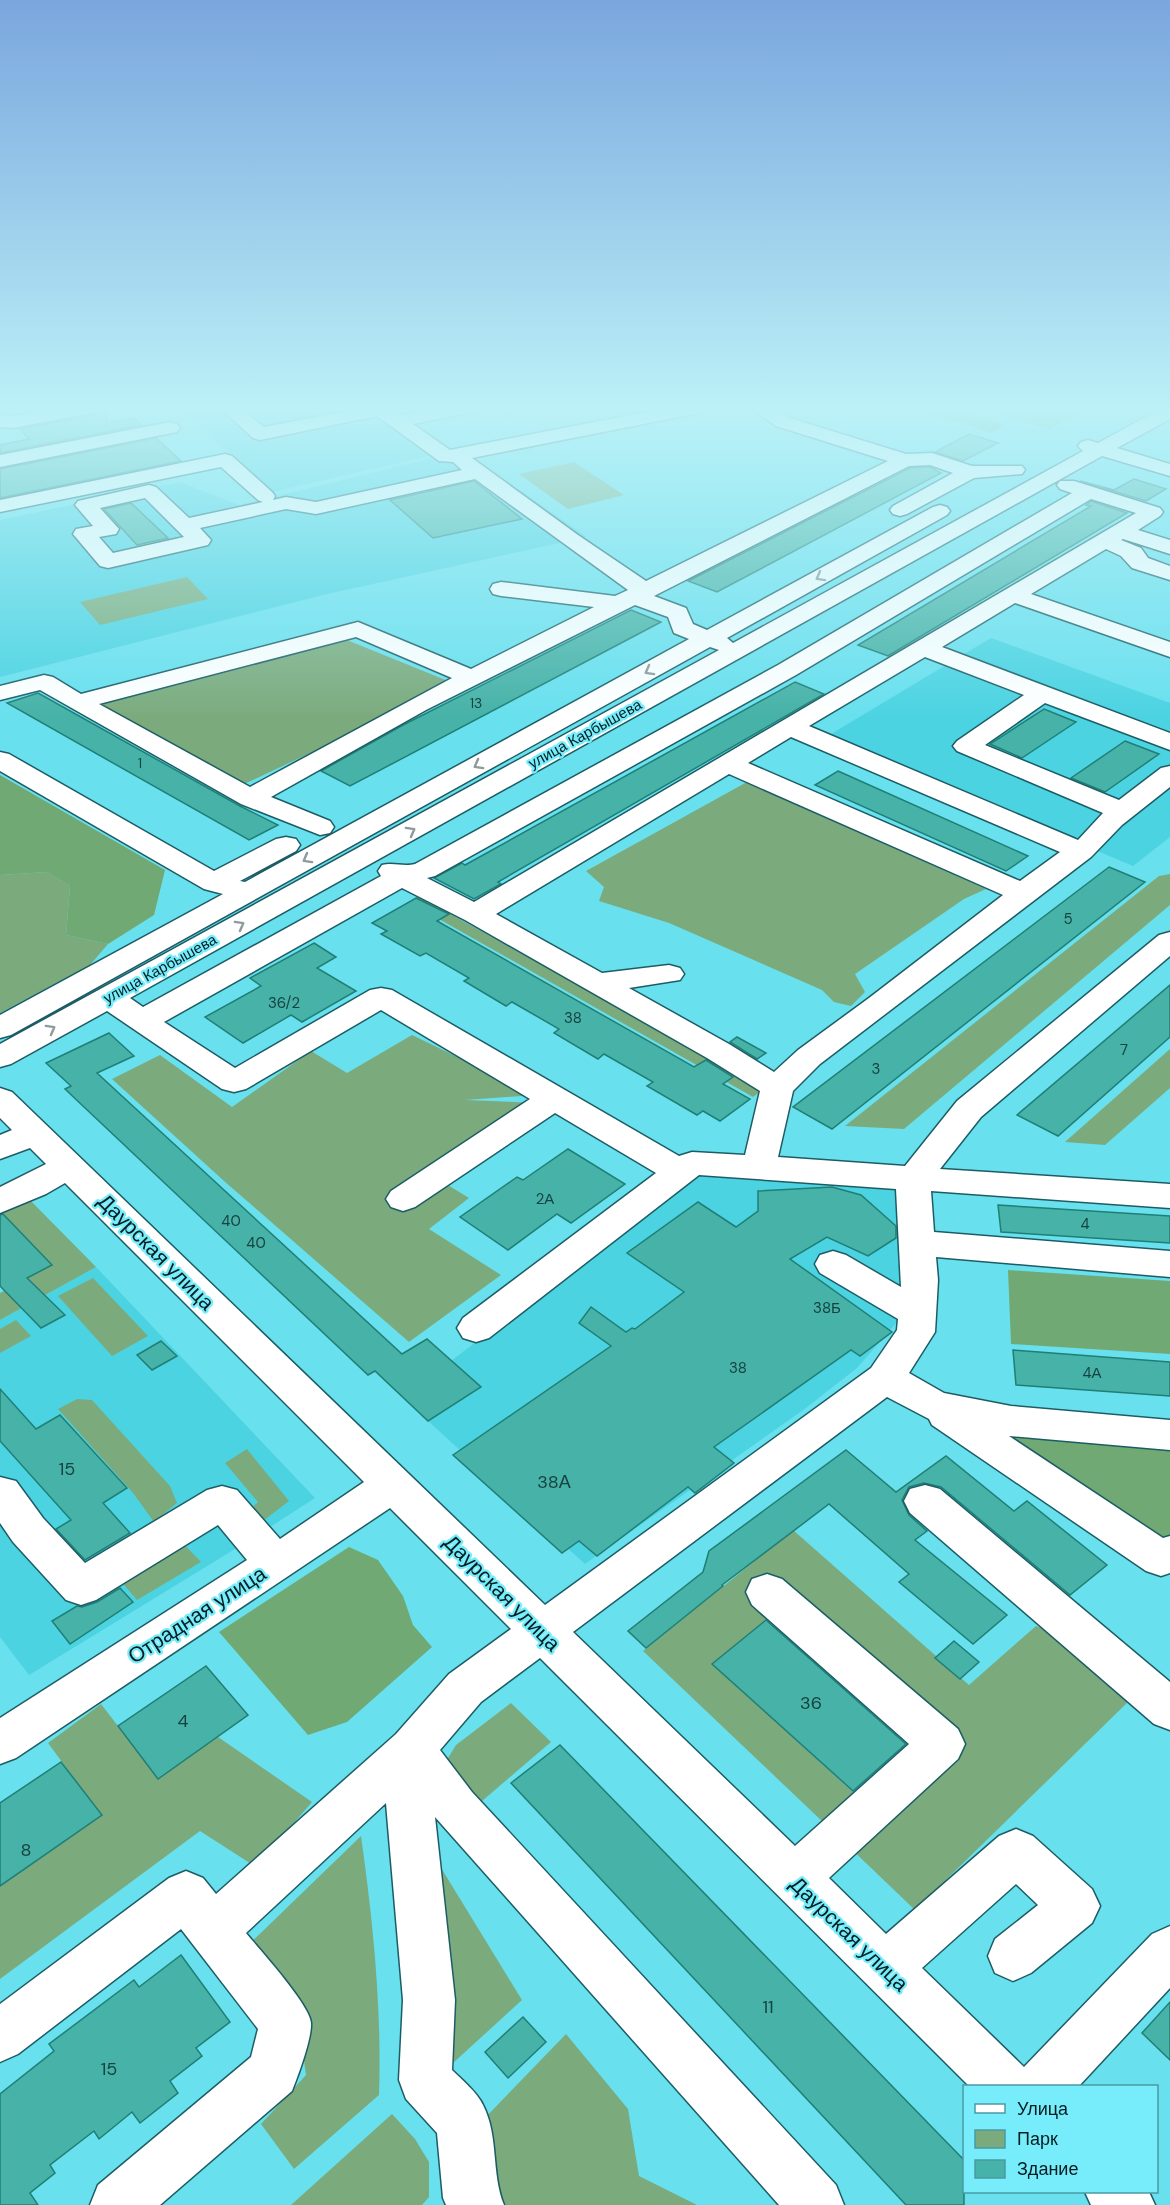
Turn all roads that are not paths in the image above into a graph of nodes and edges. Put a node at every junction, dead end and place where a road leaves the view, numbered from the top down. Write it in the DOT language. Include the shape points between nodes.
graph roads {
  1 [pos="91,511"];
  2 [pos="169,511"];
  3 [pos="249,511"];
  4 [pos="531,511"];
  5 [pos="805,511"];
  6 [pos="898,511"];
  7 [pos="934,511"];
  8 [pos="988,511"];
  9 [pos="1056,511"];
  10 [pos="1161,514"];
  11 [pos="184,525"];
  12 [pos="867,528"];
  13 [pos="1114,535"];
  14 [pos="1170,547"];
  15 [pos="1170,573"];
  16 [pos="501,589"];
  17 [pos="1012,595"];
  18 [pos="634,598"];
  19 [pos="702,642"];
  20 [pos="922,648"];
  21 [pos="737,650"];
  22 [pos="1170,650"];
  23 [pos="787,670"];
  24 [pos="472,678"];
  25 [pos="0,693"];
  26 [pos="846,693"];
  27 [pos="1042,694"];
  28 [pos="77,702"];
  29 [pos="789,727"];
  30 [pos="1170,742"];
  31 [pos="0,760"];
  32 [pos="728,764"];
  33 [pos="1170,774"];
  34 [pos="250,798"];
  35 [pos="1122,811"];
  36 [pos="320,827"];
  37 [pos="1081,851"];
  38 [pos="364,857"];
  39 [pos="402,876"];
  40 [pos="214,883"];
  41 [pos="248,891"];
  42 [pos="1023,893"];
  43 [pos="273,907"];
  44 [pos="475,914"];
  45 [pos="315,926"];
  46 [pos="1170,941"];
  47 [pos="669,974"];
  48 [pos="594,983"];
  49 [pos="108,997"];
  50 [pos="142,1021"];
  51 [pos="0,1028"];
  52 [pos="0,1057"];
  53 [pos="777,1087"];
  54 [pos="0,1099"];
  55 [pos="553,1099"];
  56 [pos="35,1133"];
  57 [pos="0,1148"];
  58 [pos="68,1166"];
  59 [pos="686,1168"];
  60 [pos="759,1168"];
  61 [pos="913,1180"];
  62 [pos="1170,1196"];
  63 [pos="403,1199"];
  64 [pos="0,1201"];
  65 [pos="917,1243"];
  66 [pos="833,1264"];
  67 [pos="1170,1264"];
  68 [pos="917,1313"];
  69 [pos="476,1328"];
  70 [pos="885,1378"];
  71 [pos="935,1406"];
  72 [pos="1170,1435"];
  73 [pos="392,1484"];
  74 [pos="0,1494"];
  75 [pos="925,1501"];
  76 [pos="1170,1552"];
  77 [pos="276,1563"];
  78 [pos="767,1592"];
  79 [pos="541,1632"];
  80 [pos="1170,1710"];
  81 [pos="0,1743"];
  82 [pos="412,1749"];
  83 [pos="793,1879"];
  84 [pos="213,1930"];
  85 [pos="1170,1951"];
  86 [pos="1013,1956"];
  87 [pos="886,1969"];
  88 [pos="0,2036"];
  89 [pos="1004,2085"];
  90 [pos="1044,2085"];
  91 [pos="1114,2193"];
  92 [pos="118,2205"];
  93 [pos="476,2205"];
  94 [pos="816,2205"];
  95 [pos="1126,2205"];
  1 -- 11 [label="street" via="108,529 84,534 108,561 200,540"];
  2 -- 11 [label="street"];
  3 -- 11 [label="street"];
  4 -- 18 [label="street"];
  5 -- 18 [label="street"];
  6 -- 12 [label="street"];
  7 -- 19 [label="street, улица Карбышева, one-way" via="747,605"];
  8 -- 21 [label="street, улица Карбышева"];
  9 -- 23 [label="street"];
  10 -- 13 [label="street"];
  13 -- 14 [label="street"];
  13 -- 15 [label="street" via="1116,547 1133,553 1131,556 1140,563"];
  13 -- 17 [label="street"];
  16 -- 18 [label="street"];
  17 -- 20 [label="street"];
  17 -- 22 [label="street"];
  18 -- 19 [label="street" via="678,613 682,628"];
  18 -- 24 [label="street"];
  19 -- 21 [label="street"];
  19 -- 36 [label="street" via="648,647"];
  19 -- 41 [label="street, улица Карбышева, one-way"];
  20 -- 26 [label="street"];
  20 -- 27 [label="street"];
  21 -- 23 [label="street"];
  38 -- 21 [label="street, улица Карбышева, one-way"];
  23 -- 26 [label="street"];
  23 -- 39 [label="street" via="425,870"];
  24 -- 28 [label="street" via="358,629"];
  24 -- 34 [label="street"];
  25 -- 28 [label="street" via="44,682"];
  26 -- 29 [label="street"];
  27 -- 30 [label="street"];
  27 -- 35 [label="street" via="966,746"];
  28 -- 34 [label="street"];
  29 -- 32 [label="street"];
  29 -- 37 [label="street"];
  31 -- 40 [label="street"];
  32 -- 42 [label="street"];
  32 -- 44 [label="street"];
  33 -- 35 [label="street"];
  34 -- 36 [label="street"];
  35 -- 37 [label="street"];
  36 -- 40 [label="street"];
  37 -- 42 [label="street"];
  38 -- 39 [label="street"];
  38 -- 43 [label="street, улица Карбышева"];
  39 -- 44 [label="street"];
  39 -- 45 [label="street"];
  40 -- 41 [label="street"];
  41 -- 51 [label="street, улица Карбышева"];
  42 -- 53 [label="street" via="809,1057"];
  43 -- 45 [label="street"];
  49 -- 43 [label="street, улица Карбышева, one-way"];
  44 -- 48 [label="street"];
  45 -- 50 [label="street"];
  46 -- 61 [label="street" via="969,1109"];
  47 -- 48 [label="street"];
  48 -- 53 [label="street"];
  49 -- 50 [label="street"];
  52 -- 49 [label="street, улица Карбышева, one-way"];
  50 -- 55 [label="street" via="234,1082 381,998"];
  53 -- 60 [label="street"];
  54 -- 56 [label="street, Даурская улица"];
  55 -- 59 [label="street"];
  55 -- 63 [label="street"];
  56 -- 57 [label="street"];
  56 -- 58 [label="street, Даурская улица"];
  58 -- 64 [label="street"];
  58 -- 73 [label="street, Даурская улица"];
  59 -- 60 [label="street"];
  59 -- 69 [label="street"];
  60 -- 61 [label="street"];
  61 -- 62 [label="street"];
  61 -- 65 [label="street"];
  65 -- 67 [label="street"];
  65 -- 68 [label="street"];
  66 -- 68 [label="street"];
  68 -- 70 [label="street" via="915,1332"];
  70 -- 71 [label="street"];
  70 -- 79 [label="street"];
  71 -- 72 [label="street" via="1011,1421"];
  71 -- 76 [label="street" via="1161,1559"];
  73 -- 77 [label="street, Отрадная улица"];
  73 -- 79 [label="street, Даурская улица"];
  74 -- 77 [label="street" via="81,1587 222,1502"];
  75 -- 80 [label="street"];
  77 -- 81 [label="street, Отрадная улица"];
  78 -- 83 [label="street" via="942,1744"];
  79 -- 82 [label="street" via="465,1688"];
  79 -- 83 [label="street, Даурская улица"];
  82 -- 84 [label="street"];
  82 -- 93 [label="street" via="409,1799 429,2000 425,2080 463,2121 471,2198"];
  82 -- 94 [label="street" via="455,1807"];
  83 -- 87 [label="street, Даурская улица"];
  84 -- 88 [label="street" via="186,1895"];
  84 -- 92 [label="street" via="285,2023 273,2072"];
  85 -- 90 [label="street"];
  86 -- 87 [label="street" via="1075,1906 1016,1852"];
  87 -- 89 [label="street, Даурская улица"];
  91 -- 95 [label="street"];
}
